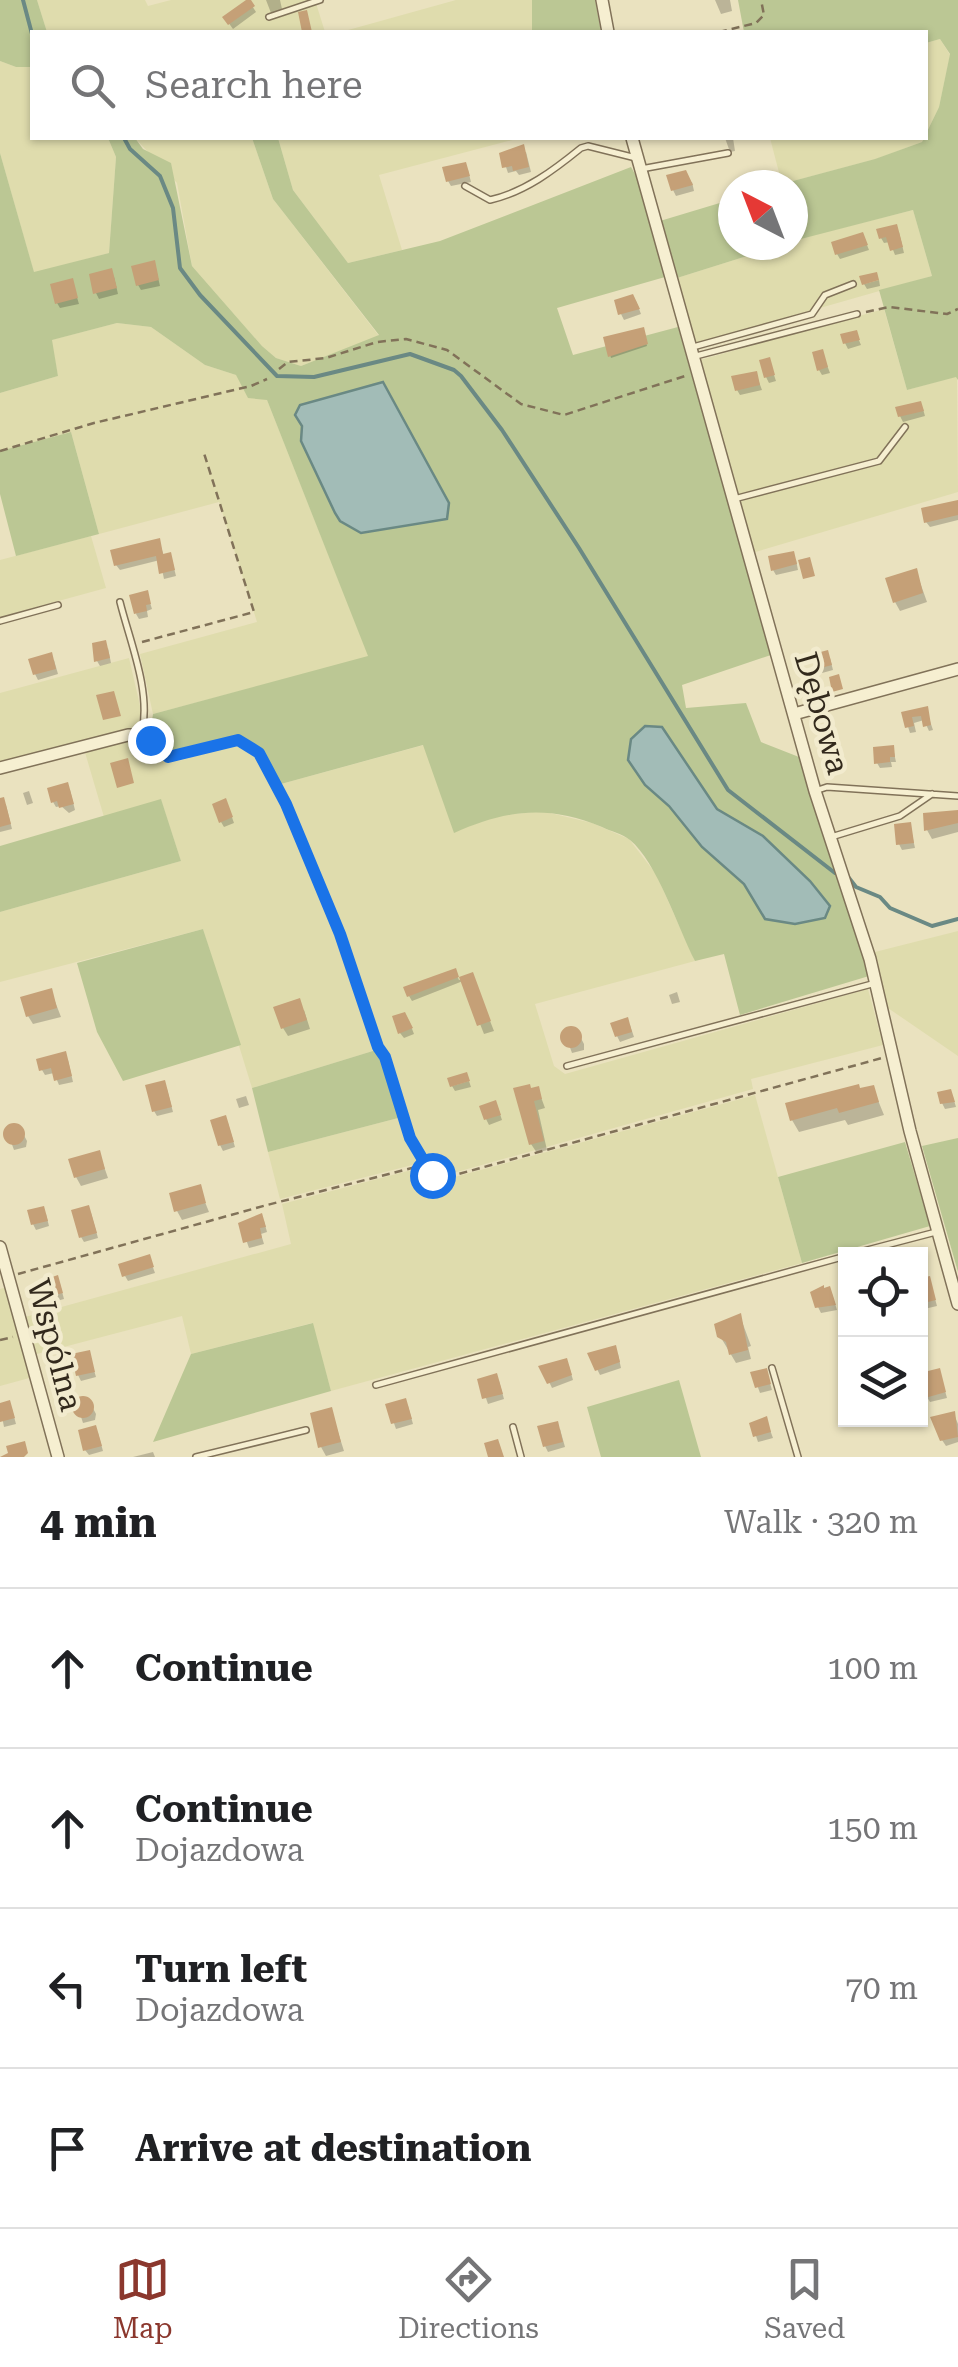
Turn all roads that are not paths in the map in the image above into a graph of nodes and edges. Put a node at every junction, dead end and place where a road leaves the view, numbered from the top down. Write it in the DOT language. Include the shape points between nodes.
graph roads {
  1 [pos="320,0"];
  2 [pos="602,0"];
  3 [pos="270,16"];
  4 [pos="608,30"];
  5 [pos="633,140"];
  6 [pos="728,153"];
  7 [pos="640,164"];
  8 [pos="465,186"];
  9 [pos="853,284"];
  10 [pos="857,314"];
  11 [pos="692,353"];
  12 [pos="905,428"];
  13 [pos="734,499"];
  14 [pos="120,602"];
  15 [pos="58,605"];
  16 [pos="0,621"];
  17 [pos="958,669"];
  18 [pos="794,714"];
  19 [pos="141,735"];
  20 [pos="0,768"];
  21 [pos="815,791"];
  22 [pos="932,794"];
  23 [pos="958,796"];
  24 [pos="831,837"];
  25 [pos="875,983"];
  26 [pos="568,1066"];
  27 [pos="936,1231"];
  28 [pos="0,1247"];
  29 [pos="878,1247"];
  30 [pos="838,1258"];
  31 [pos="958,1304"];
  32 [pos="772,1368"];
  33 [pos="376,1385"];
  34 [pos="512,1428"];
  35 [pos="306,1430"];
  36 [pos="58,1457"];
  37 [pos="196,1457"];
  38 [pos="521,1457"];
  39 [pos="798,1457"];
  1 -- 3 [label="lane"];
  2 -- 4 [label="street"];
  5 -- 7 [label="street, Dębowa"];
  6 -- 7 [label="lane"];
  7 -- 8 [label="lane" via="588,146 501,197 490,200"];
  7 -- 11 [label="street, Dębowa"];
  9 -- 11 [label="lane" via="825,295 812,314"];
  10 -- 11 [label="lane"];
  11 -- 13 [label="street, Dębowa"];
  12 -- 13 [label="lane" via="879,461"];
  13 -- 18 [label="street, Dębowa"];
  14 -- 19 [label="lane" via="144,699"];
  15 -- 16 [label="lane"];
  17 -- 18 [label="street"];
  18 -- 21 [label="street, Dębowa"];
  19 -- 20 [label="street"];
  21 -- 22 [label="lane"];
  21 -- 24 [label="street, Dębowa"];
  22 -- 23 [label="lane"];
  22 -- 24 [label="lane" via="900,816"];
  24 -- 25 [label="street, Dębowa"];
  25 -- 26 [label="lane"];
  25 -- 27 [label="street, Dębowa"];
  27 -- 29 [label="lane"];
  27 -- 31 [label="street, Dębowa"];
  28 -- 36 [label="street, Wspólna"];
  30 -- 33 [label="lane"];
  32 -- 39 [label="lane"];
  34 -- 38 [label="lane"];
  35 -- 37 [label="lane"];
}
